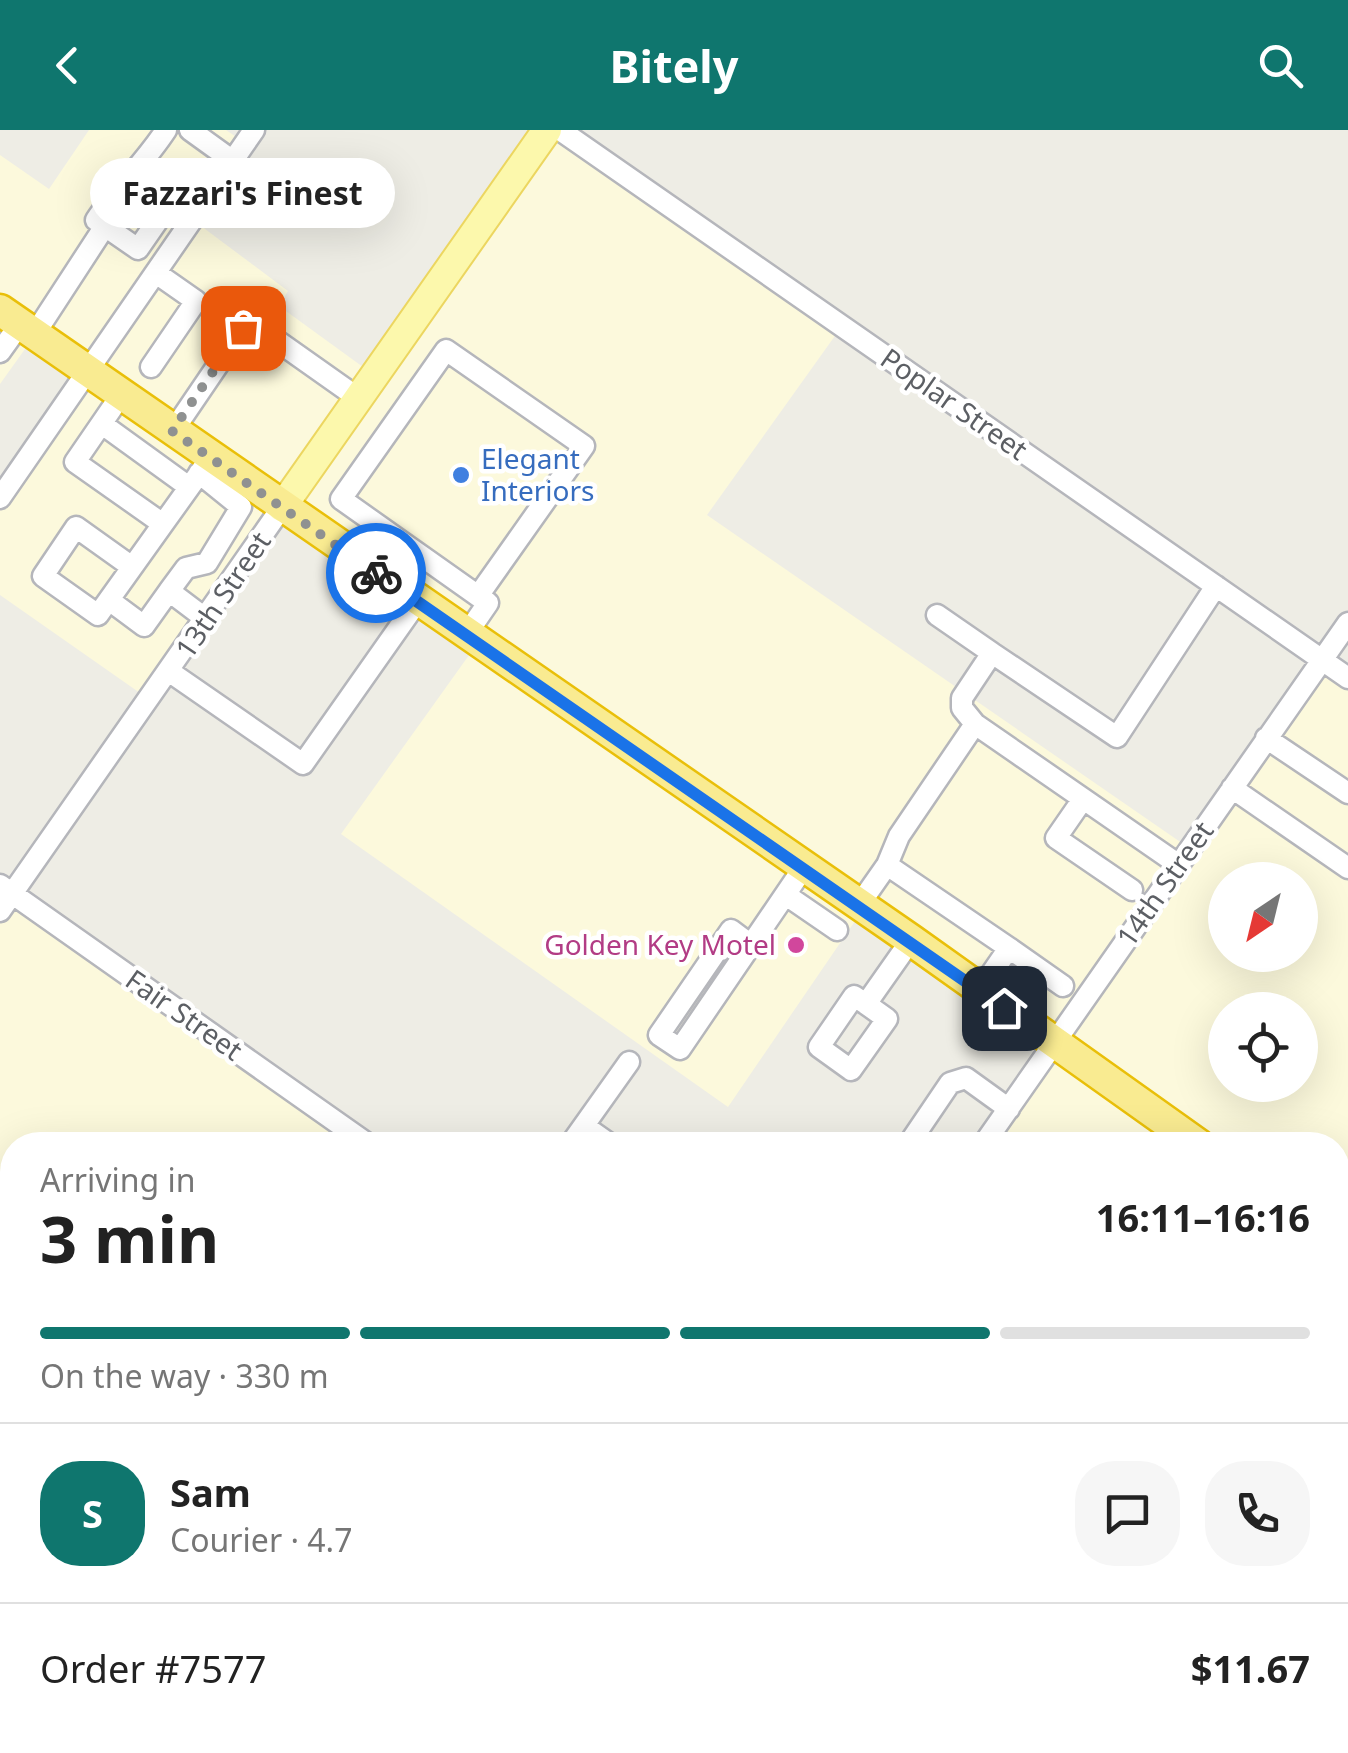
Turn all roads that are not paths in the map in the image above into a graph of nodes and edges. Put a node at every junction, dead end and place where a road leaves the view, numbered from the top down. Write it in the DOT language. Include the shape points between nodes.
graph roads {
  1 [pos="166,130"];
  2 [pos="190,130"];
  3 [pos="254,130"];
  4 [pos="546,130"];
  5 [pos="560,130"];
  6 [pos="233,161"];
  7 [pos="165,210"];
  8 [pos="104,226"];
  9 [pos="156,272"];
  10 [pos="243,328"];
  11 [pos="266,333"];
  12 [pos="10,334"];
  13 [pos="151,367"];
  14 [pos="88,372"];
  15 [pos="121,395"];
  16 [pos="358,398"];
  17 [pos="102,424"];
  18 [pos="172,431"];
  19 [pos="200,473"];
  20 [pos="0,498"];
  21 [pos="282,508"];
  22 [pos="163,524"];
  23 [pos="132,567"];
  24 [pos="1216,586"];
  25 [pos="169,591"];
  26 [pos="478,596"];
  27 [pos="109,600"];
  28 [pos="417,602"];
  29 [pos="938,615"];
  30 [pos="206,619"];
  31 [pos="1348,623"];
  32 [pos="466,635"];
  33 [pos="992,653"];
  34 [pos="1322,660"];
  35 [pos="170,672"];
  36 [pos="1348,678"];
  37 [pos="974,724"];
  38 [pos="1266,738"];
  39 [pos="1232,788"];
  40 [pos="1348,793"];
  41 [pos="1084,799"];
  42 [pos="1179,864"];
  43 [pos="887,865"];
  44 [pos="804,867"];
  45 [pos="1348,868"];
  46 [pos="1132,890"];
  47 [pos="786,895"];
  48 [pos="4,897"];
  49 [pos="859,904"];
  50 [pos="837,930"];
  51 [pos="911,940"];
  52 [pos="751,945"];
  53 [pos="1009,948"];
  54 [pos="1063,986"];
  55 [pos="980,990"];
  56 [pos="866,1004"];
  57 [pos="1054,1044"];
  58 [pos="629,1062"];
  59 [pos="1009,1109"];
  60 [pos="584,1126"];
  61 [pos="349,1132"];
  62 [pos="580,1132"];
  63 [pos="593,1132"];
  64 [pos="917,1132"];
  65 [pos="992,1132"];
  66 [pos="1180,1132"];
  1 -- 8 [label="street" via="96,220"];
  2 -- 6 [label="street"];
  3 -- 6 [label="street"];
  4 -- 16 [label="main road, 13th Street"];
  5 -- 24 [label="street, Poplar Street"];
  6 -- 9 [label="street"];
  7 -- 8 [label="street" via="138,249"];
  8 -- 12 [label="street"];
  9 -- 13 [label="street" via="196,302"];
  9 -- 14 [label="street"];
  10 -- 18 [label="street"];
  11 -- 16 [label="street"];
  12 -- 14 [label="highway"];
  14 -- 15 [label="highway"];
  14 -- 20 [label="street"];
  15 -- 17 [label="street"];
  15 -- 18 [label="highway"];
  16 -- 21 [label="main road, 13th Street"];
  17 -- 19 [label="street"];
  17 -- 22 [label="street" via="75,462"];
  18 -- 19 [label="highway"];
  19 -- 21 [label="highway"];
  19 -- 22 [label="street"];
  19 -- 25 [label="street" via="241,507 206,562 186,568"];
  21 -- 28 [label="highway"];
  21 -- 30 [label="street, 13th Street"];
  22 -- 23 [label="street"];
  23 -- 27 [label="street"];
  23 -- 27 [label="street" via="76,527 43,576 98,615"];
  24 -- 33 [label="street" via="1117,737"];
  24 -- 34 [label="street, Poplar Street"];
  25 -- 27 [label="street" via="144,626"];
  25 -- 30 [label="street"];
  26 -- 26 [label="street" via="341,499 446,350 584,446"];
  26 -- 32 [label="street" via="488,603"];
  28 -- 32 [label="highway"];
  28 -- 35 [label="street" via="303,764"];
  29 -- 33 [label="street"];
  30 -- 35 [label="street, 13th Street"];
  31 -- 34 [label="street, 14th Street"];
  32 -- 44 [label="highway"];
  33 -- 37 [label="street" via="962,698"];
  34 -- 36 [label="street, Poplar Street"];
  34 -- 38 [label="street, 14th Street"];
  35 -- 48 [label="street, 13th Street"];
  37 -- 41 [label="street"];
  37 -- 43 [label="street" via="899,836"];
  38 -- 39 [label="street, 14th Street"];
  38 -- 40 [label="street"];
  39 -- 42 [label="street, 14th Street"];
  39 -- 45 [label="street"];
  41 -- 42 [label="street"];
  41 -- 46 [label="street" via="1056,838"];
  42 -- 57 [label="street, 14th Street"];
  43 -- 49 [label="street"];
  43 -- 53 [label="street"];
  44 -- 47 [label="street"];
  44 -- 49 [label="highway"];
  47 -- 50 [label="street"];
  47 -- 52 [label="street"];
  48 -- 61 [label="street, Fair Street"];
  49 -- 51 [label="highway"];
  51 -- 55 [label="highway"];
  51 -- 56 [label="street"];
  52 -- 52 [label="street" via="680,1049 660,1035 731,930"];
  53 -- 54 [label="street"];
  53 -- 55 [label="street"];
  55 -- 57 [label="highway"];
  57 -- 59 [label="street, 14th Street"];
  57 -- 66 [label="highway"];
  58 -- 60 [label="street"];
  59 -- 64 [label="street" via="966,1078 950,1083"];
  59 -- 65 [label="street, 14th Street"];
  60 -- 62 [label="street"];
  60 -- 63 [label="street"];
}
